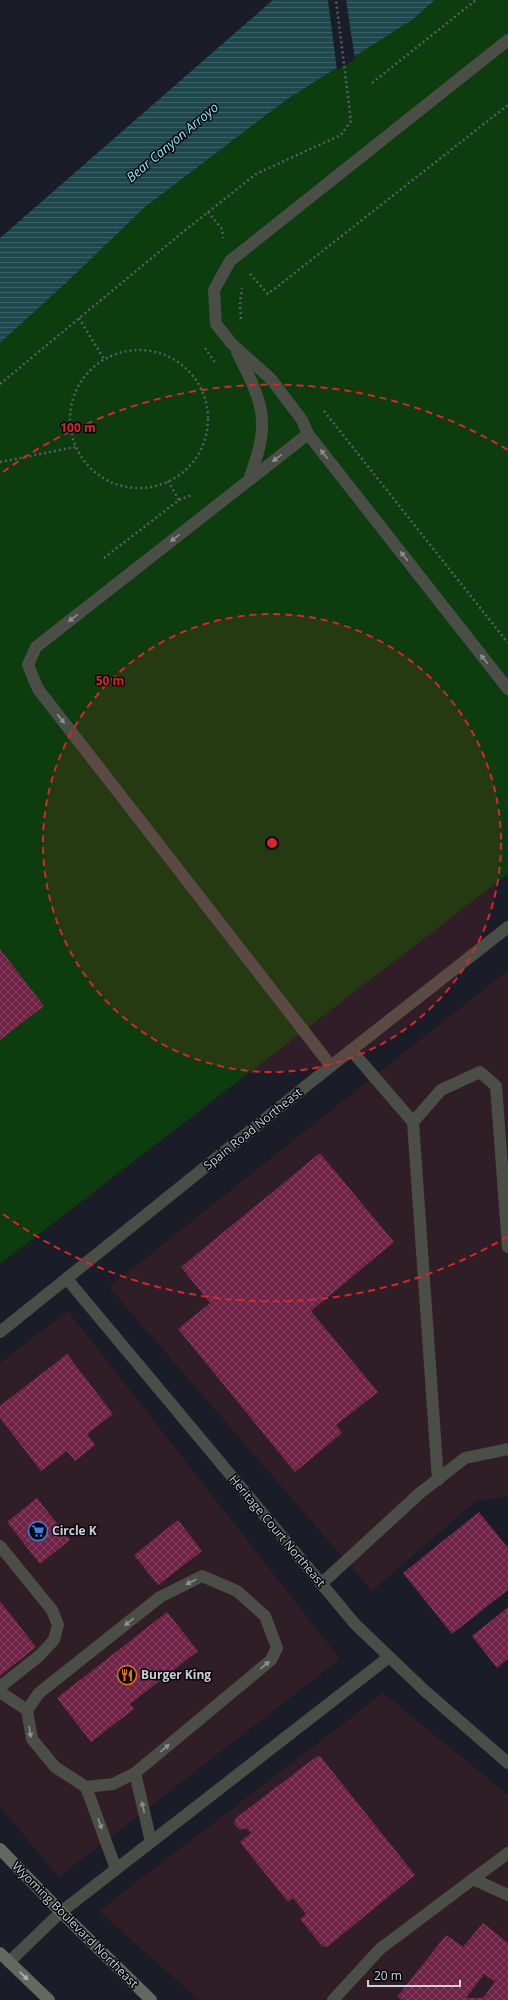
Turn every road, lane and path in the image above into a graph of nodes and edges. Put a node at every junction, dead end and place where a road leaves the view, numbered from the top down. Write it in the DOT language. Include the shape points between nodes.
graph roads {
  1 [pos="336,0"];
  2 [pos="476,0"];
  3 [pos="508,40"];
  4 [pos="372,83"];
  5 [pos="508,104"];
  6 [pos="208,212"];
  7 [pos="220,243"];
  8 [pos="246,278"];
  9 [pos="242,283"];
  10 [pos="79,318"];
  11 [pos="244,322"];
  12 [pos="232,344"];
  13 [pos="203,345"];
  14 [pos="104,359"];
  15 [pos="219,367"];
  16 [pos="0,384"];
  17 [pos="322,408"];
  18 [pos="308,434"];
  19 [pos="75,447"];
  20 [pos="0,462"];
  21 [pos="249,480"];
  22 [pos="168,481"];
  23 [pos="198,492"];
  24 [pos="179,500"];
  25 [pos="104,558"];
  26 [pos="508,643"];
  27 [pos="508,689"];
  28 [pos="508,927"];
  29 [pos="351,1050"];
  30 [pos="331,1066"];
  31 [pos="413,1122"];
  32 [pos="508,1247"];
  33 [pos="67,1278"];
  34 [pos="0,1332"];
  35 [pos="508,1449"];
  36 [pos="438,1480"];
  37 [pos="0,1546"];
  38 [pos="321,1584"];
  39 [pos="389,1657"];
  40 [pos="0,1687"];
  41 [pos="0,1692"];
  42 [pos="27,1710"];
  43 [pos="508,1763"];
  44 [pos="135,1773"];
  45 [pos="86,1787"];
  46 [pos="151,1842"];
  47 [pos="0,1849"];
  48 [pos="508,1853"];
  49 [pos="116,1869"];
  50 [pos="473,1880"];
  51 [pos="508,1896"];
  52 [pos="61,1912"];
  53 [pos="0,1952"];
  54 [pos="9,1962"];
  55 [pos="49,2000"];
  56 [pos="151,2000"];
  57 [pos="333,2000"];
  1 -- 6 [label="path" via="351,121 341,135 256,174"];
  2 -- 4 [label="path"];
  3 -- 12 [label="street" via="230,261 214,290 216,324"];
  5 -- 8 [label="path" via="268,294 250,274"];
  6 -- 7 [label="path" via="222,229 223,239"];
  6 -- 10 [label="path"];
  9 -- 11 [label="path" via="240,318"];
  10 -- 14 [label="path"];
  10 -- 16 [label="path"];
  12 -- 18 [label="street" via="271,379 302,420"];
  12 -- 21 [label="street" via="254,385 262,422"];
  13 -- 15 [label="path"];
  14 -- 19 [label="path" via="85,376 72,401 69,419 70,434"];
  14 -- 22 [label="path" via="137,349 172,357 192,374 206,400 207,432 200,452 178,476"];
  17 -- 26 [label="path"];
  18 -- 21 [label="street, one-way"];
  27 -- 18 [label="street, one-way"];
  19 -- 20 [label="path"];
  19 -- 22 [label="path" via="94,473 110,482 124,487 146,488"];
  21 -- 30 [label="street, one-way" via="36,647 28,665 38,689"];
  22 -- 24 [label="path"];
  23 -- 24 [label="path"];
  24 -- 25 [label="path"];
  28 -- 29 [label="street, Spain Road Northeast"];
  29 -- 30 [label="street, Spain Road Northeast"];
  29 -- 31 [label="street"];
  30 -- 33 [label="street, Spain Road Northeast"];
  31 -- 32 [label="street" via="441,1090 480,1072 496,1086"];
  31 -- 36 [label="street"];
  33 -- 34 [label="street, Spain Road Northeast"];
  33 -- 38 [label="street, Heritage Court Northeast"];
  35 -- 36 [label="street" via="465,1458"];
  36 -- 38 [label="street" via="420,1493"];
  37 -- 40 [label="street" via="52,1610 58,1625 54,1640 40,1656"];
  38 -- 39 [label="street, Heritage Court Northeast" via="355,1624"];
  39 -- 43 [label="street, Heritage Court Northeast"];
  39 -- 46 [label="street"];
  41 -- 42 [label="street"];
  44 -- 42 [label="street, one-way" via="271,1660 277,1648 266,1616 237,1591 202,1576 160,1597 39,1693"];
  42 -- 45 [label="street, one-way" via="32,1739 55,1767"];
  44 -- 45 [label="street" via="113,1784"];
  46 -- 44 [label="street, one-way"];
  45 -- 49 [label="street, one-way"];
  46 -- 49 [label="street"];
  47 -- 52 [label="main road, Wyoming Boulevard Northeast"];
  48 -- 50 [label="street"];
  49 -- 52 [label="street"];
  50 -- 51 [label="street"];
  50 -- 57 [label="street" via="380,1950"];
  52 -- 54 [label="street"];
  52 -- 56 [label="main road, Wyoming Boulevard Northeast"];
  53 -- 54 [label="main road"];
  54 -- 55 [label="main road, one-way"];
}
